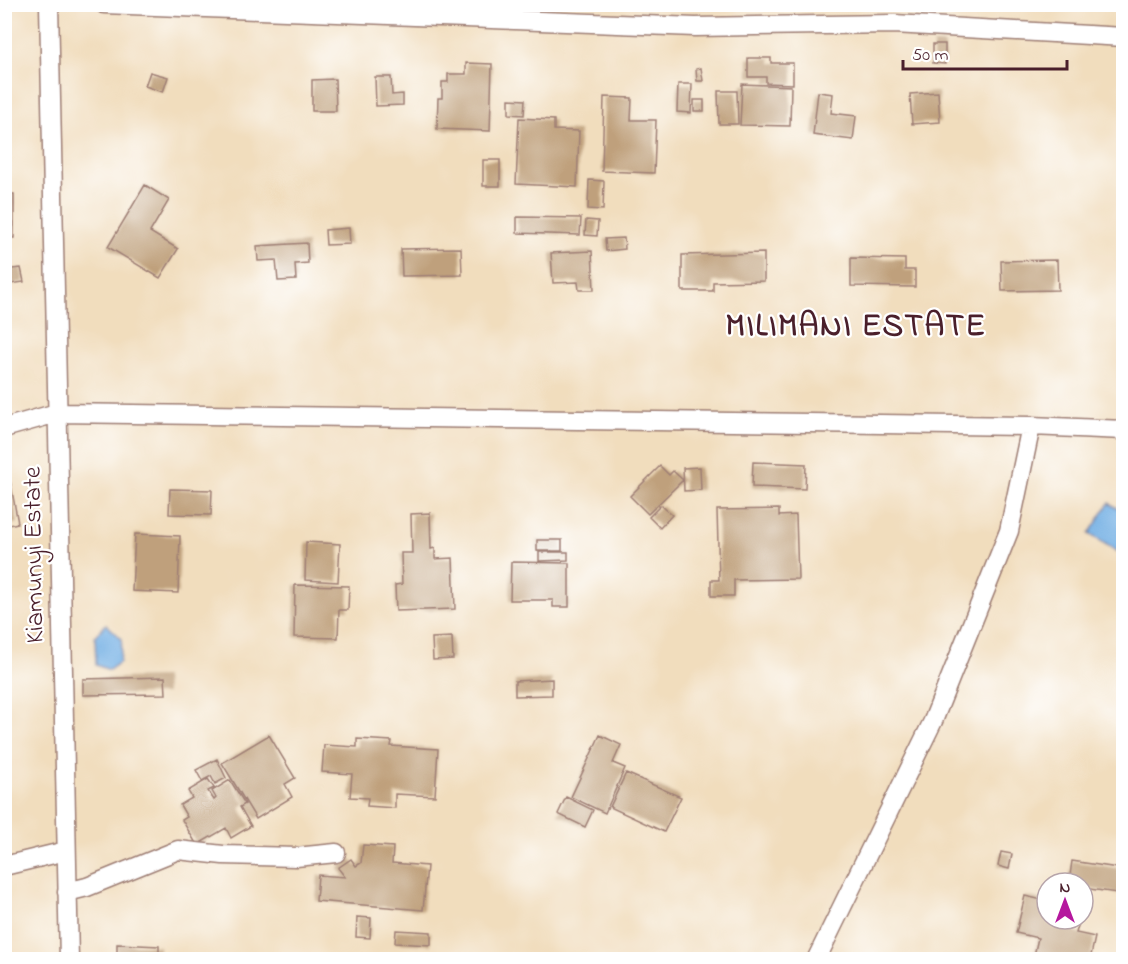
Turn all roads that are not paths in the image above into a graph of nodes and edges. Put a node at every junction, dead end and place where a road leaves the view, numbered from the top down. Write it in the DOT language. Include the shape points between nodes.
graph roads {
  1 [pos="49,4"];
  2 [pos="104,4"];
  3 [pos="1124,37"];
  4 [pos="57,413"];
  5 [pos="1031,426"];
  6 [pos="4,428"];
  7 [pos="1124,430"];
  8 [pos="66,851"];
  9 [pos="336,853"];
  10 [pos="4,866"];
  11 [pos="67,892"];
  12 [pos="69,960"];
  13 [pos="816,960"];
  1 -- 4 [label="street, Kiamunyi Estate"];
  2 -- 3 [label="street" via="694,27 894,24"];
  4 -- 5 [label="street"];
  4 -- 6 [label="street"];
  4 -- 8 [label="street, Kiamunyi Estate"];
  5 -- 7 [label="street"];
  5 -- 13 [label="street" via="1009,531 933,721"];
  8 -- 10 [label="street"];
  8 -- 11 [label="street, Kiamunyi Estate"];
  9 -- 11 [label="street" via="296,857 178,850"];
  11 -- 12 [label="street, Kiamunyi Estate"];
}
